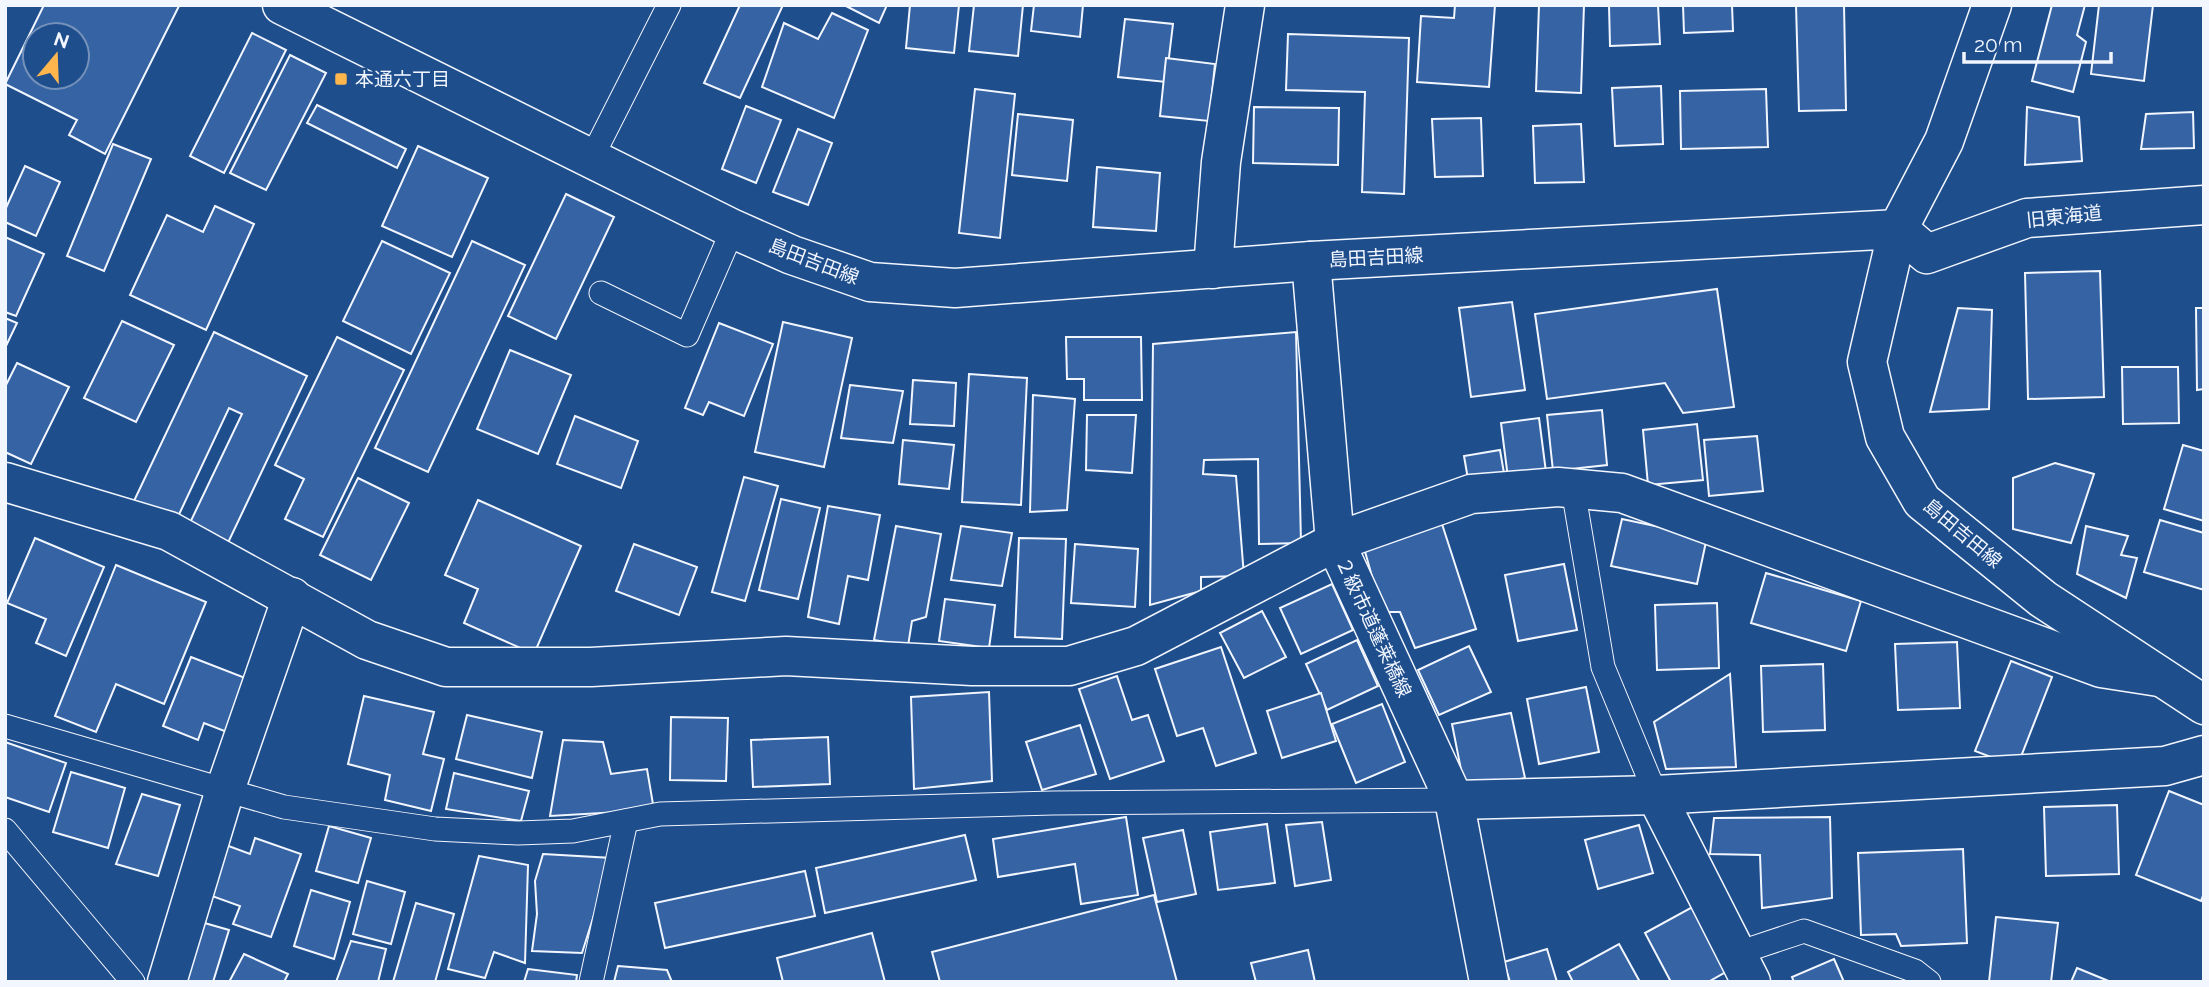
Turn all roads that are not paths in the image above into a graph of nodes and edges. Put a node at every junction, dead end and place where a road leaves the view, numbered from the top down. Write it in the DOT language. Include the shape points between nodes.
graph roads {
  1 [pos="282,5"];
  2 [pos="669,5"];
  3 [pos="1245,5"];
  4 [pos="1992,5"];
  5 [pos="591,159"];
  6 [pos="2204,205"];
  7 [pos="733,229"];
  8 [pos="1898,229"];
  9 [pos="1311,261"];
  10 [pos="1213,269"];
  11 [pos="601,293"];
  12 [pos="5,482"];
  13 [pos="1573,489"];
  14 [pos="1335,542"];
  15 [pos="292,597"];
  16 [pos="2159,677"];
  17 [pos="2204,705"];
  18 [pos="5,726"];
  19 [pos="2204,755"];
  20 [pos="226,790"];
  21 [pos="1656,795"];
  22 [pos="1454,800"];
  23 [pos="626,821"];
  24 [pos="5,830"];
  25 [pos="1743,968"];
  26 [pos="133,982"];
  27 [pos="167,982"];
  28 [pos="591,982"];
  29 [pos="1489,982"];
  30 [pos="1929,982"];
  1 -- 5 [label="street, 島田吉田線"];
  2 -- 5 [label="lane"];
  3 -- 10 [label="street" via="1221,162"];
  4 -- 8 [label="street" via="1944,141"];
  5 -- 7 [label="street, 島田吉田線"];
  6 -- 8 [label="street, 旧東海道" via="2027,218 1927,254"];
  7 -- 10 [label="street, 島田吉田線" via="792,256 870,282 955,288"];
  7 -- 11 [label="lane" via="687,335"];
  8 -- 9 [label="street, 島田吉田線"];
  8 -- 16 [label="street, 島田吉田線" via="1867,362 1885,437 1922,501 2043,599"];
  9 -- 10 [label="street, 島田吉田線"];
  9 -- 14 [label="street, ２級市道蓬莱橋線"];
  12 -- 15 [label="street" via="169,531"];
  13 -- 14 [label="street" via="1471,494"];
  13 -- 16 [label="street" via="1622,493 2101,668"];
  13 -- 21 [label="lane" via="1603,667"];
  14 -- 15 [label="street" via="1136,646 1069,666 786,656 591,667 446,667 367,640"];
  14 -- 22 [label="street, ２級市道蓬莱橋線"];
  15 -- 20 [label="street"];
  16 -- 17 [label="street, 島田吉田線"];
  18 -- 20 [label="lane"];
  19 -- 21 [label="street" via="2165,766"];
  20 -- 23 [label="lane" via="284,807 435,829 518,834 573,831"];
  20 -- 27 [label="street"];
  21 -- 22 [label="street"];
  21 -- 25 [label="street"];
  22 -- 23 [label="lane" via="1039,803 660,814"];
  22 -- 29 [label="street, ２級市道蓬莱橋線"];
  23 -- 28 [label="lane"];
  24 -- 26 [label="lane"];
  25 -- 30 [label="lane" via="1804,931 1915,971"];
}
